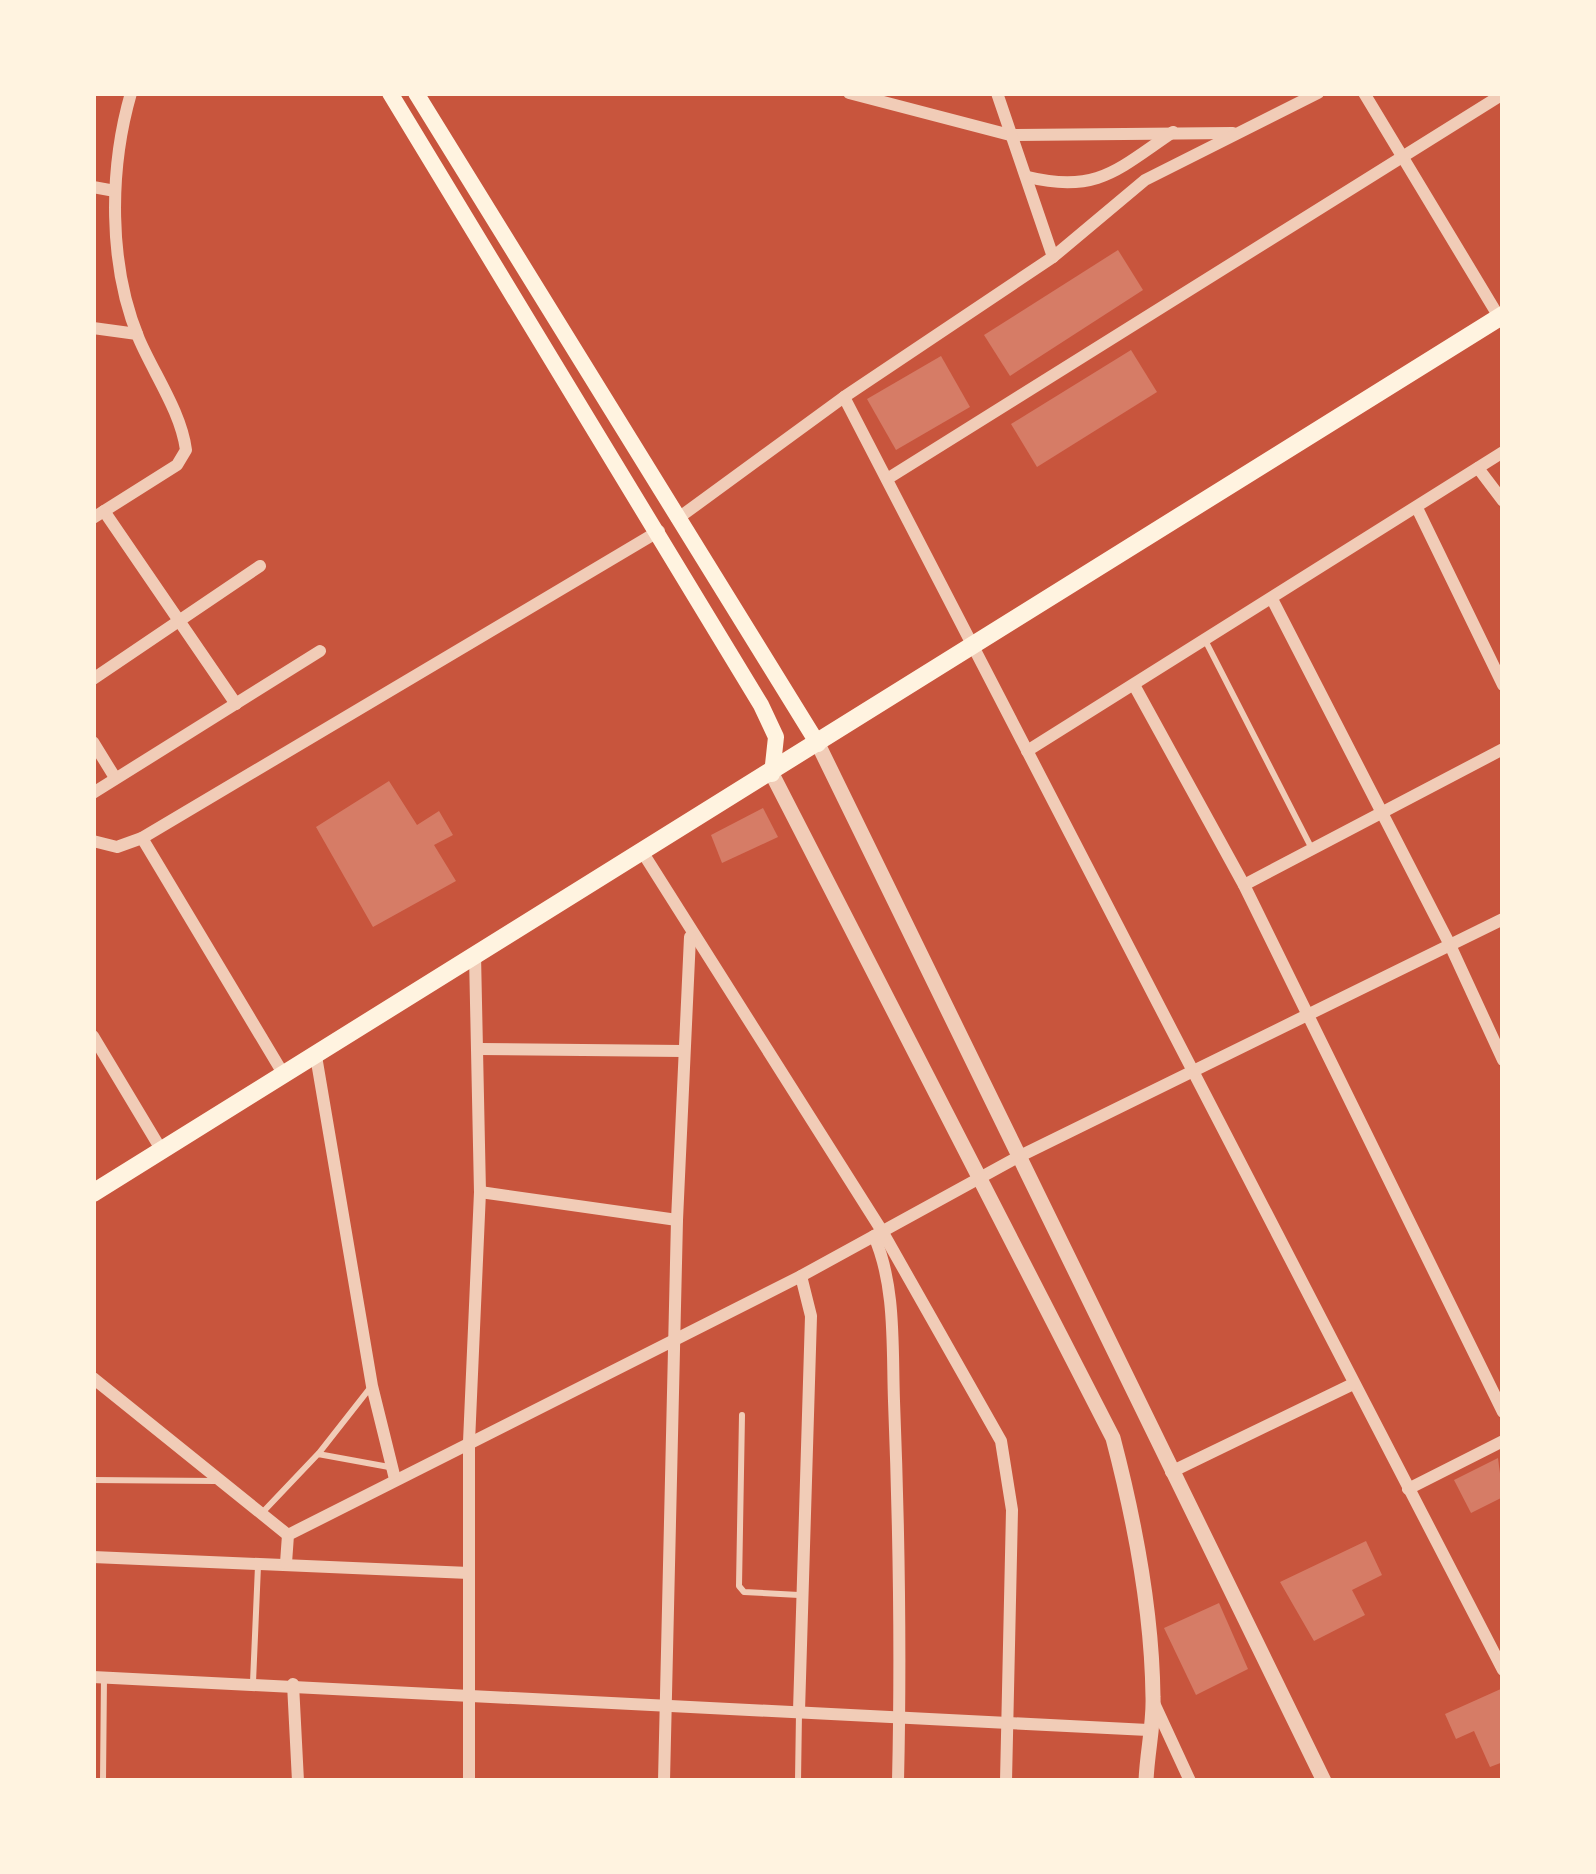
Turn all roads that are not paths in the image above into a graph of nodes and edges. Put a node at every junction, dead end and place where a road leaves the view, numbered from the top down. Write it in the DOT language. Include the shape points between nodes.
graph roads {
  1 [pos="131,93"];
  2 [pos="390,93"];
  3 [pos="416,93"];
  4 [pos="849,93"];
  5 [pos="997,93"];
  6 [pos="1318,93"];
  7 [pos="1364,93"];
  8 [pos="1503,94"];
  9 [pos="1174,132"];
  10 [pos="1240,133"];
  11 [pos="1010,135"];
  12 [pos="1402,156"];
  13 [pos="1028,177"];
  14 [pos="93,187"];
  15 [pos="115,191"];
  16 [pos="1053,257"];
  17 [pos="1502,318"];
  18 [pos="93,328"];
  19 [pos="137,334"];
  20 [pos="844,398"];
  21 [pos="1503,452"];
  22 [pos="1478,467"];
  23 [pos="887,479"];
  24 [pos="1503,501"];
  25 [pos="1417,508"];
  26 [pos="99,514"];
  27 [pos="677,519"];
  28 [pos="660,531"];
  29 [pos="260,566"];
  30 [pos="1272,599"];
  31 [pos="178,622"];
  32 [pos="1205,640"];
  33 [pos="973,649"];
  34 [pos="320,651"];
  35 [pos="93,679"];
  36 [pos="1134,685"];
  37 [pos="1503,685"];
  38 [pos="236,704"];
  39 [pos="93,742"];
  40 [pos="818,744"];
  41 [pos="1503,749"];
  42 [pos="1027,751"];
  43 [pos="772,774"];
  44 [pos="114,776"];
  45 [pos="93,793"];
  46 [pos="1383,812"];
  47 [pos="142,838"];
  48 [pos="93,841"];
  49 [pos="1312,849"];
  50 [pos="644,853"];
  51 [pos="1244,885"];
  52 [pos="1503,919"];
  53 [pos="691,935"];
  54 [pos="1450,945"];
  55 [pos="475,956"];
  56 [pos="1310,1016"];
  57 [pos="93,1036"];
  58 [pos="479,1049"];
  59 [pos="683,1052"];
  60 [pos="316,1056"];
  61 [pos="1503,1060"];
  62 [pos="284,1075"];
  63 [pos="1194,1075"];
  64 [pos="163,1151"];
  65 [pos="1018,1157"];
  66 [pos="981,1176"];
  67 [pos="480,1192"];
  68 [pos="93,1193"];
  69 [pos="677,1220"];
  70 [pos="878,1233"];
  71 [pos="801,1276"];
  72 [pos="674,1337"];
  73 [pos="93,1378"];
  74 [pos="372,1385"];
  75 [pos="1351,1385"];
  76 [pos="1503,1412"];
  77 [pos="742,1415"];
  78 [pos="1503,1441"];
  79 [pos="469,1442"];
  80 [pos="318,1454"];
  81 [pos="1171,1472"];
  82 [pos="393,1474"];
  83 [pos="93,1480"];
  84 [pos="217,1481"];
  85 [pos="1408,1489"];
  86 [pos="261,1514"];
  87 [pos="288,1535"];
  88 [pos="93,1557"];
  89 [pos="258,1562"];
  90 [pos="286,1563"];
  91 [pos="469,1573"];
  92 [pos="799,1595"];
  93 [pos="1503,1670"];
  94 [pos="99,1677"];
  95 [pos="253,1682"];
  96 [pos="293,1684"];
  97 [pos="470,1695"];
  98 [pos="1154,1702"];
  99 [pos="665,1705"];
  100 [pos="799,1711"];
  101 [pos="899,1716"];
  102 [pos="1008,1722"];
  103 [pos="1148,1730"];
  104 [pos="103,1781"];
  105 [pos="298,1781"];
  106 [pos="469,1781"];
  107 [pos="664,1781"];
  108 [pos="798,1781"];
  109 [pos="898,1781"];
  110 [pos="1006,1781"];
  111 [pos="1146,1781"];
  112 [pos="1190,1781"];
  113 [pos="1324,1781"];
  1 -- 15 [label="street"];
  2 -- 28 [label="main road"];
  3 -- 27 [label="main road"];
  4 -- 11 [label="street"];
  5 -- 11 [label="street"];
  6 -- 10 [label="street"];
  7 -- 12 [label="street"];
  8 -- 12 [label="street"];
  9 -- 10 [label="street"];
  9 -- 11 [label="street"];
  9 -- 13 [label="street" via="1091,183"];
  10 -- 16 [label="street" via="1145,180"];
  11 -- 13 [label="street"];
  12 -- 17 [label="street"];
  12 -- 23 [label="street"];
  13 -- 16 [label="street"];
  14 -- 15 [label="street"];
  15 -- 19 [label="street"];
  16 -- 20 [label="street"];
  17 -- 33 [label="main road"];
  18 -- 19 [label="street"];
  19 -- 26 [label="street" via="186,450 176,465"];
  20 -- 23 [label="street"];
  20 -- 27 [label="street"];
  21 -- 22 [label="street"];
  22 -- 24 [label="street"];
  22 -- 25 [label="street"];
  23 -- 33 [label="street"];
  25 -- 30 [label="street"];
  25 -- 37 [label="street"];
  26 -- 31 [label="street"];
  27 -- 40 [label="main road"];
  28 -- 43 [label="main road" via="770,723 777,744"];
  28 -- 47 [label="street"];
  29 -- 31 [label="street"];
  30 -- 32 [label="street"];
  30 -- 46 [label="street"];
  31 -- 35 [label="street"];
  31 -- 38 [label="street"];
  32 -- 36 [label="street"];
  32 -- 49 [label="lane"];
  33 -- 40 [label="main road"];
  33 -- 42 [label="street"];
  34 -- 38 [label="street"];
  36 -- 42 [label="street"];
  36 -- 51 [label="street"];
  38 -- 44 [label="street"];
  39 -- 44 [label="street"];
  40 -- 43 [label="main road"];
  40 -- 65 [label="street"];
  41 -- 46 [label="street"];
  42 -- 63 [label="street"];
  43 -- 50 [label="main road"];
  43 -- 66 [label="street"];
  44 -- 45 [label="street"];
  46 -- 49 [label="street"];
  46 -- 54 [label="street"];
  47 -- 48 [label="street" via="117,847"];
  47 -- 62 [label="street"];
  49 -- 51 [label="street"];
  50 -- 53 [label="street"];
  50 -- 55 [label="main road"];
  51 -- 56 [label="street"];
  52 -- 54 [label="street"];
  53 -- 59 [label="street"];
  53 -- 70 [label="street"];
  54 -- 56 [label="street"];
  54 -- 61 [label="street"];
  55 -- 58 [label="street"];
  55 -- 60 [label="main road"];
  56 -- 63 [label="street"];
  56 -- 76 [label="street"];
  57 -- 64 [label="street"];
  58 -- 59 [label="street"];
  58 -- 67 [label="street"];
  59 -- 69 [label="street"];
  60 -- 62 [label="main road"];
  60 -- 74 [label="street"];
  62 -- 64 [label="main road"];
  63 -- 65 [label="street"];
  63 -- 75 [label="street"];
  64 -- 68 [label="main road"];
  65 -- 66 [label="street"];
  65 -- 81 [label="street"];
  66 -- 70 [label="street"];
  66 -- 98 [label="street" via="1113,1438 1132,1510"];
  67 -- 69 [label="street"];
  67 -- 79 [label="street"];
  69 -- 72 [label="street"];
  70 -- 71 [label="street"];
  70 -- 101 [label="street" via="892,1357"];
  70 -- 102 [label="street" via="1001,1441 1012,1510"];
  71 -- 72 [label="street"];
  71 -- 92 [label="street" via="811,1316"];
  72 -- 79 [label="street"];
  72 -- 99 [label="street"];
  73 -- 84 [label="street"];
  74 -- 80 [label="lane"];
  74 -- 82 [label="street"];
  75 -- 81 [label="street"];
  75 -- 85 [label="street"];
  77 -- 92 [label="lane" via="739,1586"];
  78 -- 85 [label="street"];
  79 -- 82 [label="street"];
  79 -- 91 [label="street"];
  80 -- 82 [label="lane"];
  80 -- 86 [label="lane"];
  81 -- 113 [label="street"];
  82 -- 87 [label="street"];
  83 -- 84 [label="lane"];
  84 -- 86 [label="street"];
  85 -- 93 [label="street"];
  86 -- 87 [label="street"];
  87 -- 90 [label="street"];
  88 -- 89 [label="street"];
  89 -- 90 [label="street"];
  89 -- 95 [label="lane"];
  90 -- 91 [label="street"];
  91 -- 97 [label="street"];
  92 -- 100 [label="street"];
  94 -- 95 [label="street"];
  94 -- 104 [label="lane"];
  95 -- 96 [label="street"];
  96 -- 97 [label="street"];
  96 -- 105 [label="street"];
  97 -- 99 [label="street"];
  97 -- 106 [label="street"];
  98 -- 103 [label="street"];
  98 -- 112 [label="street"];
  99 -- 100 [label="street"];
  99 -- 107 [label="street"];
  100 -- 101 [label="street"];
  100 -- 108 [label="lane"];
  101 -- 102 [label="street"];
  101 -- 109 [label="street"];
  102 -- 103 [label="street"];
  102 -- 110 [label="street"];
  103 -- 111 [label="street"];
}
